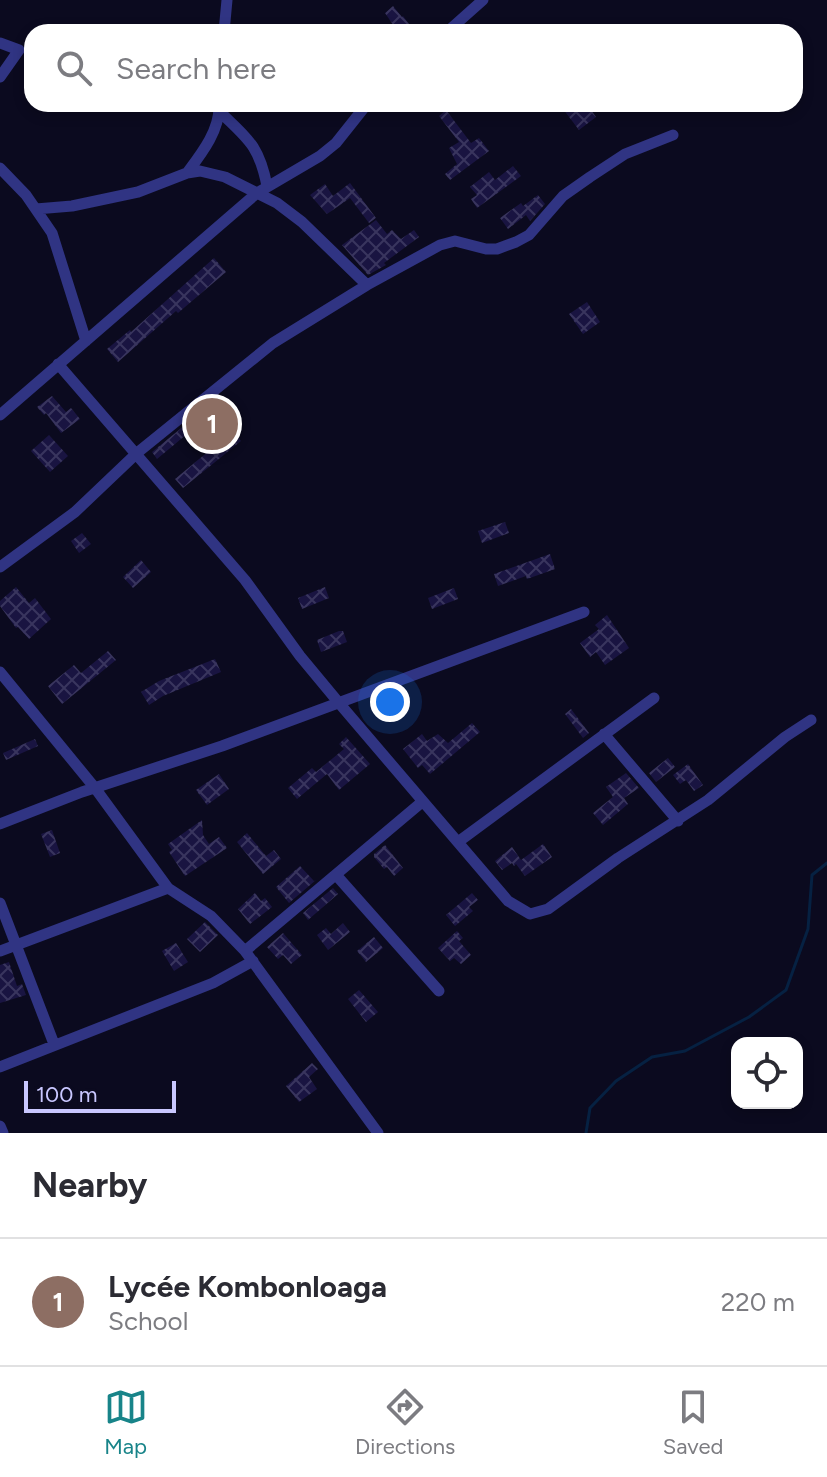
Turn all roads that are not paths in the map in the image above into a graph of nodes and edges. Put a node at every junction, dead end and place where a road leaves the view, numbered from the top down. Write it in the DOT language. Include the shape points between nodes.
graph roads {
  1 [pos="227,0"];
  2 [pos="483,0"];
  3 [pos="225,24"];
  4 [pos="456,24"];
  5 [pos="0,43"];
  6 [pos="0,77"];
  7 [pos="218,112"];
  8 [pos="223,112"];
  9 [pos="361,112"];
  10 [pos="673,135"];
  11 [pos="0,168"];
  12 [pos="187,173"];
  13 [pos="262,189"];
  14 [pos="36,209"];
  15 [pos="367,285"];
  16 [pos="86,341"];
  17 [pos="58,364"];
  18 [pos="0,415"];
  19 [pos="137,453"];
  20 [pos="0,567"];
  21 [pos="584,612"];
  22 [pos="0,672"];
  23 [pos="654,698"];
  24 [pos="339,703"];
  25 [pos="811,720"];
  26 [pos="604,734"];
  27 [pos="95,788"];
  28 [pos="422,802"];
  29 [pos="678,821"];
  30 [pos="0,824"];
  31 [pos="458,842"];
  32 [pos="337,876"];
  33 [pos="168,888"];
  34 [pos="0,903"];
  35 [pos="17,945"];
  36 [pos="0,951"];
  37 [pos="249,956"];
  38 [pos="439,991"];
  39 [pos="54,1044"];
  40 [pos="0,1067"];
  41 [pos="0,1126"];
  42 [pos="3,1133"];
  43 [pos="378,1133"];
  1 -- 3 [label="street"];
  2 -- 4 [label="street"];
  5 -- 6 [label="street" via="19,50"];
  7 -- 12 [label="street" via="208,146"];
  8 -- 13 [label="street" via="260,156"];
  9 -- 13 [label="street" via="336,143"];
  10 -- 15 [label="street" via="625,154 590,177 516,242 497,249 455,241 440,245"];
  11 -- 14 [label="street"];
  12 -- 13 [label="street" via="200,171"];
  12 -- 14 [label="street" via="138,192"];
  13 -- 15 [label="street"];
  13 -- 16 [label="street"];
  14 -- 16 [label="street" via="52,233"];
  15 -- 19 [label="street" via="273,343"];
  16 -- 17 [label="street"];
  17 -- 18 [label="street"];
  17 -- 19 [label="street"];
  19 -- 20 [label="street" via="75,512"];
  19 -- 24 [label="street" via="245,580"];
  21 -- 24 [label="street"];
  22 -- 27 [label="street"];
  23 -- 26 [label="street"];
  24 -- 27 [label="street"];
  24 -- 28 [label="street"];
  25 -- 29 [label="street"];
  26 -- 29 [label="street"];
  26 -- 31 [label="street"];
  27 -- 30 [label="street"];
  27 -- 33 [label="street"];
  28 -- 31 [label="street"];
  28 -- 32 [label="street"];
  29 -- 31 [label="street" via="548,909 530,914 508,901"];
  32 -- 37 [label="street"];
  32 -- 38 [label="street"];
  33 -- 35 [label="street"];
  33 -- 37 [label="street" via="211,916"];
  34 -- 35 [label="street"];
  35 -- 36 [label="street"];
  35 -- 39 [label="street"];
  37 -- 39 [label="street" via="213,983"];
  37 -- 43 [label="street"];
  39 -- 40 [label="street"];
  41 -- 42 [label="street"];
}
